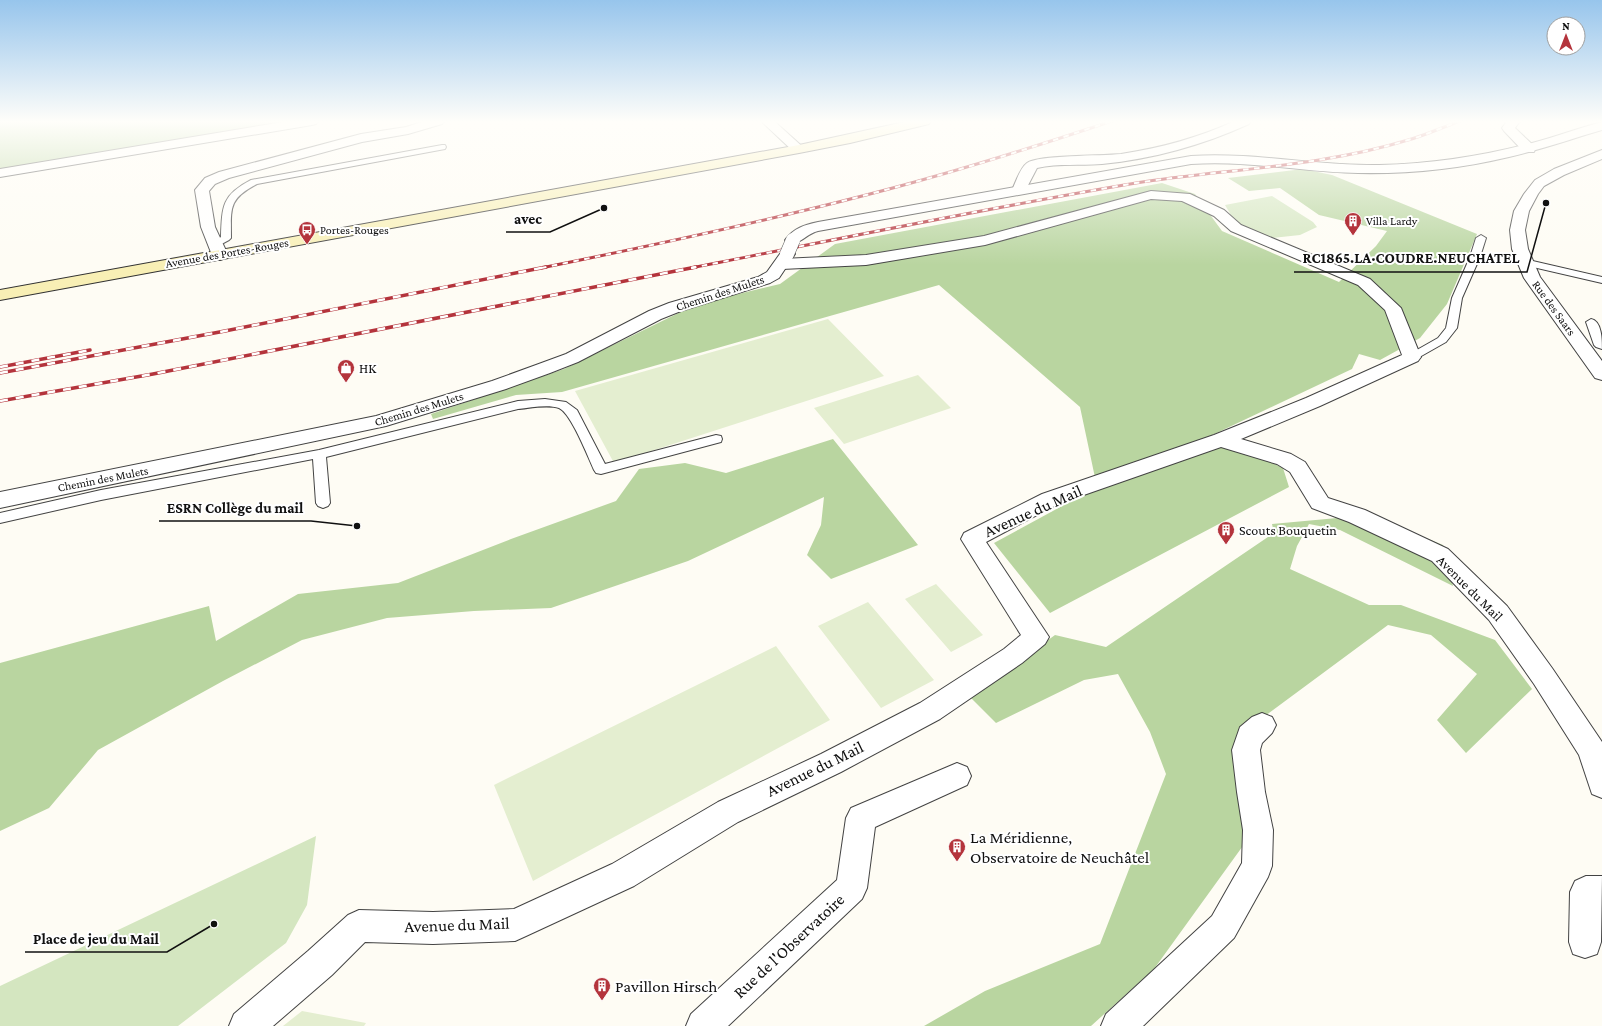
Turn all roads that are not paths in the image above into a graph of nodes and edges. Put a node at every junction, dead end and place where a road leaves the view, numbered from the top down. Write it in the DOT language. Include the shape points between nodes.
graph roads {
  1 [pos="30,169"];
  2 [pos="245,169"];
  3 [pos="324,169"];
  4 [pos="685,169"];
  5 [pos="1030,169"];
  6 [pos="1146,169"];
  7 [pos="1567,169"];
  8 [pos="0,174"];
  9 [pos="1029,174"];
  10 [pos="1051,185"];
  11 [pos="1019,190"];
  12 [pos="1481,238"];
  13 [pos="218,250"];
  14 [pos="787,253"];
  15 [pos="1524,262"];
  16 [pos="1602,280"];
  17 [pos="0,295"];
  18 [pos="1591,322"];
  19 [pos="1602,346"];
  20 [pos="1412,357"];
  21 [pos="1602,374"];
  22 [pos="716,439"];
  23 [pos="1221,440"];
  24 [pos="319,454"];
  25 [pos="0,500"];
  26 [pos="323,504"];
  27 [pos="0,518"];
  28 [pos="1262,726"];
  29 [pos="957,776"];
  30 [pos="1602,785"];
  31 [pos="1602,892"];
  32 [pos="1585,942"];
  33 [pos="246,1026"];
  34 [pos="703,1026"];
  35 [pos="1118,1026"];
  1 -- 8 [label="street"];
  2 -- 13 [label="street" via="210,181 202,190 208,227"];
  3 -- 13 [label="lane" via="254,182 232,194 228,202 226,238"];
  4 -- 13 [label="main road, Avenue des Portes-Rouges"];
  5 -- 9 [label="street"];
  6 -- 10 [label="street, Chemin des Mulets"];
  7 -- 15 [label="street, Rue des Saars" via="1545,180 1532,192 1522,209 1517,224 1518,243"];
  9 -- 10 [label="street"];
  9 -- 11 [label="street"];
  10 -- 11 [label="street, Chemin des Mulets"];
  11 -- 14 [label="street, Chemin des Mulets" via="817,227 798,234"];
  12 -- 20 [label="lane" via="1458,298 1451,328 1442,340"];
  13 -- 17 [label="main road, Avenue des Portes-Rouges"];
  14 -- 20 [label="street" via="866,260 985,240 1151,195 1185,197 1219,213 1236,228 1364,282 1392,308"];
  14 -- 25 [label="street, Chemin des Mulets" via="773,275 764,280 669,310 622,330 572,358 499,385 379,422"];
  15 -- 16 [label="lane"];
  15 -- 21 [label="street, Rue des Saars" via="1541,291"];
  18 -- 19 [label="lane"];
  20 -- 23 [label="street, Avenue du Mail"];
  22 -- 24 [label="lane" via="601,470 573,413 562,405 545,403 518,405"];
  23 -- 30 [label="street, Avenue du Mail" via="1284,459 1298,467 1320,503 1357,516 1440,555 1498,613 1543,676 1592,751"];
  23 -- 33 [label="street, Avenue du Mail" via="1050,499 972,539 1036,637 1013,656 930,711 831,763 728,812 623,875 515,926 359,926"];
  24 -- 26 [label="lane"];
  24 -- 27 [label="lane" via="101,495"];
  28 -- 35 [label="street" via="1250,736 1246,750 1258,830 1258,866 1223,927"];
  29 -- 34 [label="street, Rue de l'Observatoire" via="861,818 851,888"];
  31 -- 32 [label="street" via="1586,892"];
}
